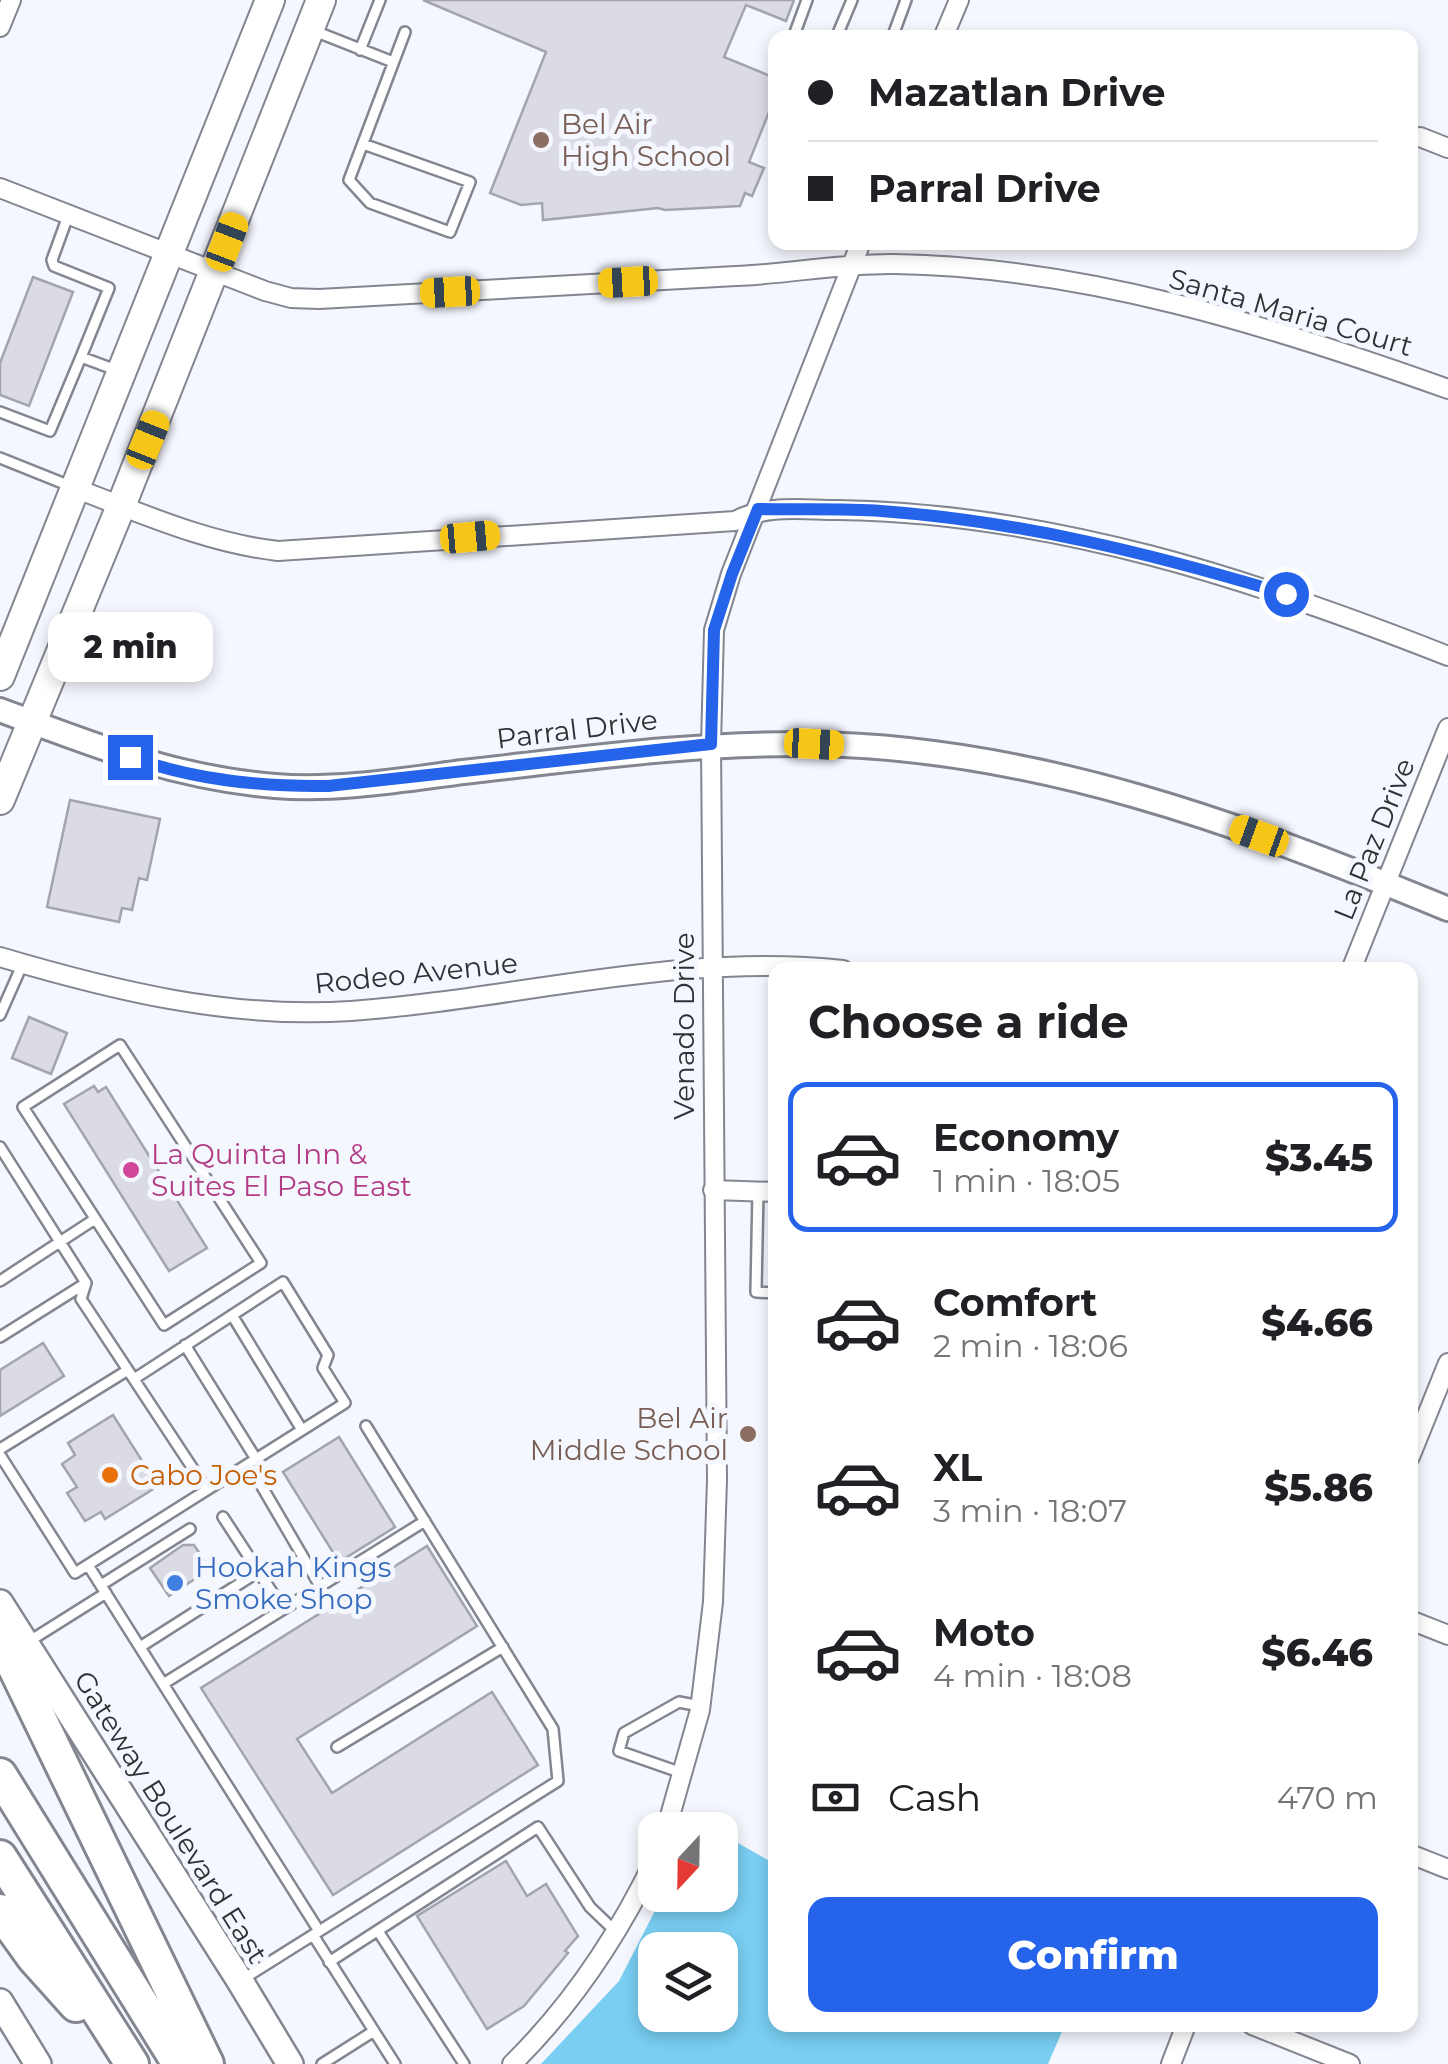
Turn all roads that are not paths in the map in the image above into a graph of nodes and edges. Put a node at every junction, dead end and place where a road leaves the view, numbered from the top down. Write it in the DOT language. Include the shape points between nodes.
graph roads {
  1 [pos="11,0"];
  2 [pos="321,0"];
  3 [pos="380,0"];
  4 [pos="807,0"];
  5 [pos="852,0"];
  6 [pos="906,0"];
  7 [pos="958,0"];
  8 [pos="268,5"];
  9 [pos="0,27"];
  10 [pos="309,28"];
  11 [pos="796,30"];
  12 [pos="839,30"];
  13 [pos="895,30"];
  14 [pos="947,30"];
  15 [pos="405,32"];
  16 [pos="360,50"];
  17 [pos="393,62"];
  18 [pos="1420,138"];
  19 [pos="363,144"];
  20 [pos="1448,148"];
  21 [pos="0,188"];
  22 [pos="68,215"];
  23 [pos="858,250"];
  24 [pos="170,255"];
  25 [pos="851,268"];
  26 [pos="214,273"];
  27 [pos="81,357"];
  28 [pos="123,373"];
  29 [pos="1448,389"];
  30 [pos="0,412"];
  31 [pos="0,458"];
  32 [pos="77,489"];
  33 [pos="121,506"];
  34 [pos="758,509"];
  35 [pos="1448,656"];
  36 [pos="0,676"];
  37 [pos="0,710"];
  38 [pos="32,722"];
  39 [pos="1448,728"];
  40 [pos="711,744"];
  41 [pos="0,800"];
  42 [pos="1386,883"];
  43 [pos="1448,909"];
  44 [pos="0,957"];
  45 [pos="1354,962"];
  46 [pos="23,964"];
  47 [pos="711,967"];
  48 [pos="768,968"];
  49 [pos="0,1015"];
  50 [pos="0,1147"];
  51 [pos="713,1190"];
  52 [pos="766,1192"];
  53 [pos="95,1219"];
  54 [pos="60,1242"];
  55 [pos="0,1281"];
  56 [pos="86,1283"];
  57 [pos="768,1293"];
  58 [pos="232,1315"];
  59 [pos="0,1337"];
  60 [pos="186,1345"];
  61 [pos="1448,1363"];
  62 [pos="131,1374"];
  63 [pos="1441,1398"];
  64 [pos="366,1426"];
  65 [pos="302,1430"];
  66 [pos="1418,1442"];
  67 [pos="0,1452"];
  68 [pos="256,1459"];
  69 [pos="261,1486"];
  70 [pos="207,1490"];
  71 [pos="223,1517"];
  72 [pos="425,1521"];
  73 [pos="190,1530"];
  74 [pos="88,1565"];
  75 [pos="258,1572"];
  76 [pos="320,1586"];
  77 [pos="103,1589"];
  78 [pos="0,1603"];
  79 [pos="282,1609"];
  80 [pos="1418,1623"];
  81 [pos="1448,1635"];
  82 [pos="13,1640"];
  83 [pos="140,1646"];
  84 [pos="503,1647"];
  85 [pos="163,1684"];
  86 [pos="700,1706"];
  87 [pos="337,1747"];
  88 [pos="684,1774"];
  89 [pos="0,1775"];
  90 [pos="672,1812"];
  91 [pos="0,1857"];
  92 [pos="1418,1857"];
  93 [pos="1448,1869"];
  94 [pos="638,1892"];
  95 [pos="0,1911"];
  96 [pos="378,1930"];
  97 [pos="316,1933"];
  98 [pos="616,1933"];
  99 [pos="329,1962"];
  100 [pos="240,1981"];
  101 [pos="0,2002"];
  102 [pos="374,2031"];
  103 [pos="1183,2032"];
  104 [pos="1270,2032"];
  105 [pos="38,2064"];
  106 [pos="131,2064"];
  107 [pos="180,2064"];
  108 [pos="208,2064"];
  109 [pos="290,2064"];
  110 [pos="322,2064"];
  111 [pos="395,2064"];
  112 [pos="464,2064"];
  113 [pos="512,2064"];
  114 [pos="1171,2064"];
  115 [pos="1350,2064"];
  1 -- 9 [label="street"];
  2 -- 10 [label="main road"];
  3 -- 16 [label="lane"];
  4 -- 11 [label="lane"];
  5 -- 12 [label="lane"];
  6 -- 13 [label="lane"];
  7 -- 14 [label="street"];
  8 -- 10 [label="main road"];
  8 -- 24 [label="main road"];
  10 -- 16 [label="lane"];
  10 -- 26 [label="main road"];
  15 -- 17 [label="lane"];
  16 -- 17 [label="lane"];
  17 -- 19 [label="lane"];
  18 -- 20 [label="street"];
  19 -- 19 [label="lane" via="349,180 356,191 370,203 450,232 470,182"];
  21 -- 22 [label="street, Santa Maria Court"];
  22 -- 24 [label="street, Santa Maria Court"];
  22 -- 27 [label="lane" via="54,266 109,288"];
  23 -- 25 [label="street, Venado Drive"];
  24 -- 26 [label="street, Santa Maria Court"];
  24 -- 28 [label="main road"];
  25 -- 26 [label="street, Santa Maria Court" via="319,299 278,294"];
  25 -- 29 [label="street, Santa Maria Court" via="960,268 1142,297 1267,328"];
  25 -- 34 [label="street, Venado Drive"];
  26 -- 33 [label="main road"];
  27 -- 28 [label="lane"];
  27 -- 30 [label="lane" via="50,431"];
  28 -- 32 [label="main road"];
  31 -- 32 [label="lane"];
  32 -- 33 [label="street"];
  32 -- 36 [label="main road"];
  33 -- 34 [label="street" via="239,546 278,551 734,520"];
  33 -- 38 [label="main road"];
  34 -- 35 [label="street" via="878,510 1092,540 1286,594"];
  34 -- 40 [label="street, Venado Drive" via="714,630"];
  37 -- 38 [label="street, Parral Drive"];
  38 -- 40 [label="street, Parral Drive" via="165,770 279,786 377,782"];
  38 -- 41 [label="main road"];
  39 -- 42 [label="street, La Paz Drive"];
  40 -- 42 [label="street, Parral Drive" via="911,750 1006,766 1110,788"];
  40 -- 47 [label="street, Venado Drive"];
  42 -- 43 [label="street, Parral Drive"];
  42 -- 45 [label="street, La Paz Drive"];
  44 -- 46 [label="street, Rodeo Avenue"];
  46 -- 47 [label="street, Rodeo Avenue" via="104,988 278,1012 351,1011"];
  46 -- 49 [label="lane"];
  47 -- 48 [label="street, Rodeo Avenue"];
  47 -- 51 [label="street, Venado Drive"];
  50 -- 54 [label="lane"];
  51 -- 52 [label="street"];
  51 -- 86 [label="street, Venado Drive" via="717,1480 713,1602"];
  52 -- 57 [label="lane" via="756,1292"];
  53 -- 53 [label="lane" via="164,1326 261,1263 120,1045 23,1107"];
  53 -- 54 [label="lane"];
  54 -- 55 [label="lane"];
  54 -- 56 [label="lane"];
  56 -- 59 [label="lane"];
  56 -- 62 [label="lane" via="81,1298"];
  58 -- 60 [label="lane"];
  58 -- 65 [label="lane"];
  58 -- 65 [label="lane" via="283,1282 328,1355 324,1368 345,1403"];
  60 -- 62 [label="lane"];
  60 -- 68 [label="lane"];
  61 -- 63 [label="street"];
  62 -- 67 [label="lane"];
  62 -- 70 [label="lane"];
  63 -- 66 [label="street"];
  64 -- 72 [label="lane"];
  65 -- 68 [label="lane"];
  67 -- 74 [label="lane" via="75,1573"];
  68 -- 70 [label="lane"];
  69 -- 76 [label="lane"];
  70 -- 74 [label="lane"];
  71 -- 75 [label="lane"];
  72 -- 76 [label="lane"];
  72 -- 84 [label="lane"];
  73 -- 77 [label="lane"];
  74 -- 77 [label="lane"];
  75 -- 79 [label="lane"];
  75 -- 83 [label="lane"];
  76 -- 79 [label="lane"];
  77 -- 82 [label="lane"];
  77 -- 83 [label="lane"];
  78 -- 82 [label="main road, Gateway Boulevard East"];
  79 -- 85 [label="lane"];
  80 -- 81 [label="street"];
  82 -- 100 [label="main road, Gateway Boulevard East"];
  82 -- 108 [label="highway"];
  83 -- 85 [label="lane"];
  84 -- 87 [label="lane"];
  84 -- 97 [label="lane" via="554,1729 558,1782"];
  85 -- 97 [label="lane"];
  86 -- 88 [label="street, Venado Drive"];
  86 -- 88 [label="lane" via="679,1702 624,1733 619,1751"];
  88 -- 90 [label="street, Venado Drive"];
  89 -- 107 [label="highway"];
  91 -- 106 [label="highway"];
  92 -- 93 [label="street"];
  94 -- 98 [label="street"];
  95 -- 106 [label="highway" via="33,1958"];
  96 -- 98 [label="lane" via="538,1827 590,1907"];
  96 -- 99 [label="lane"];
  96 -- 112 [label="lane"];
  97 -- 99 [label="lane"];
  97 -- 100 [label="lane"];
  98 -- 113 [label="street" via="571,2000"];
  99 -- 102 [label="lane"];
  100 -- 109 [label="main road, Gateway Boulevard East"];
  101 -- 105 [label="main road"];
  102 -- 110 [label="lane"];
  102 -- 111 [label="lane"];
  103 -- 114 [label="street"];
  104 -- 115 [label="street"];
}
